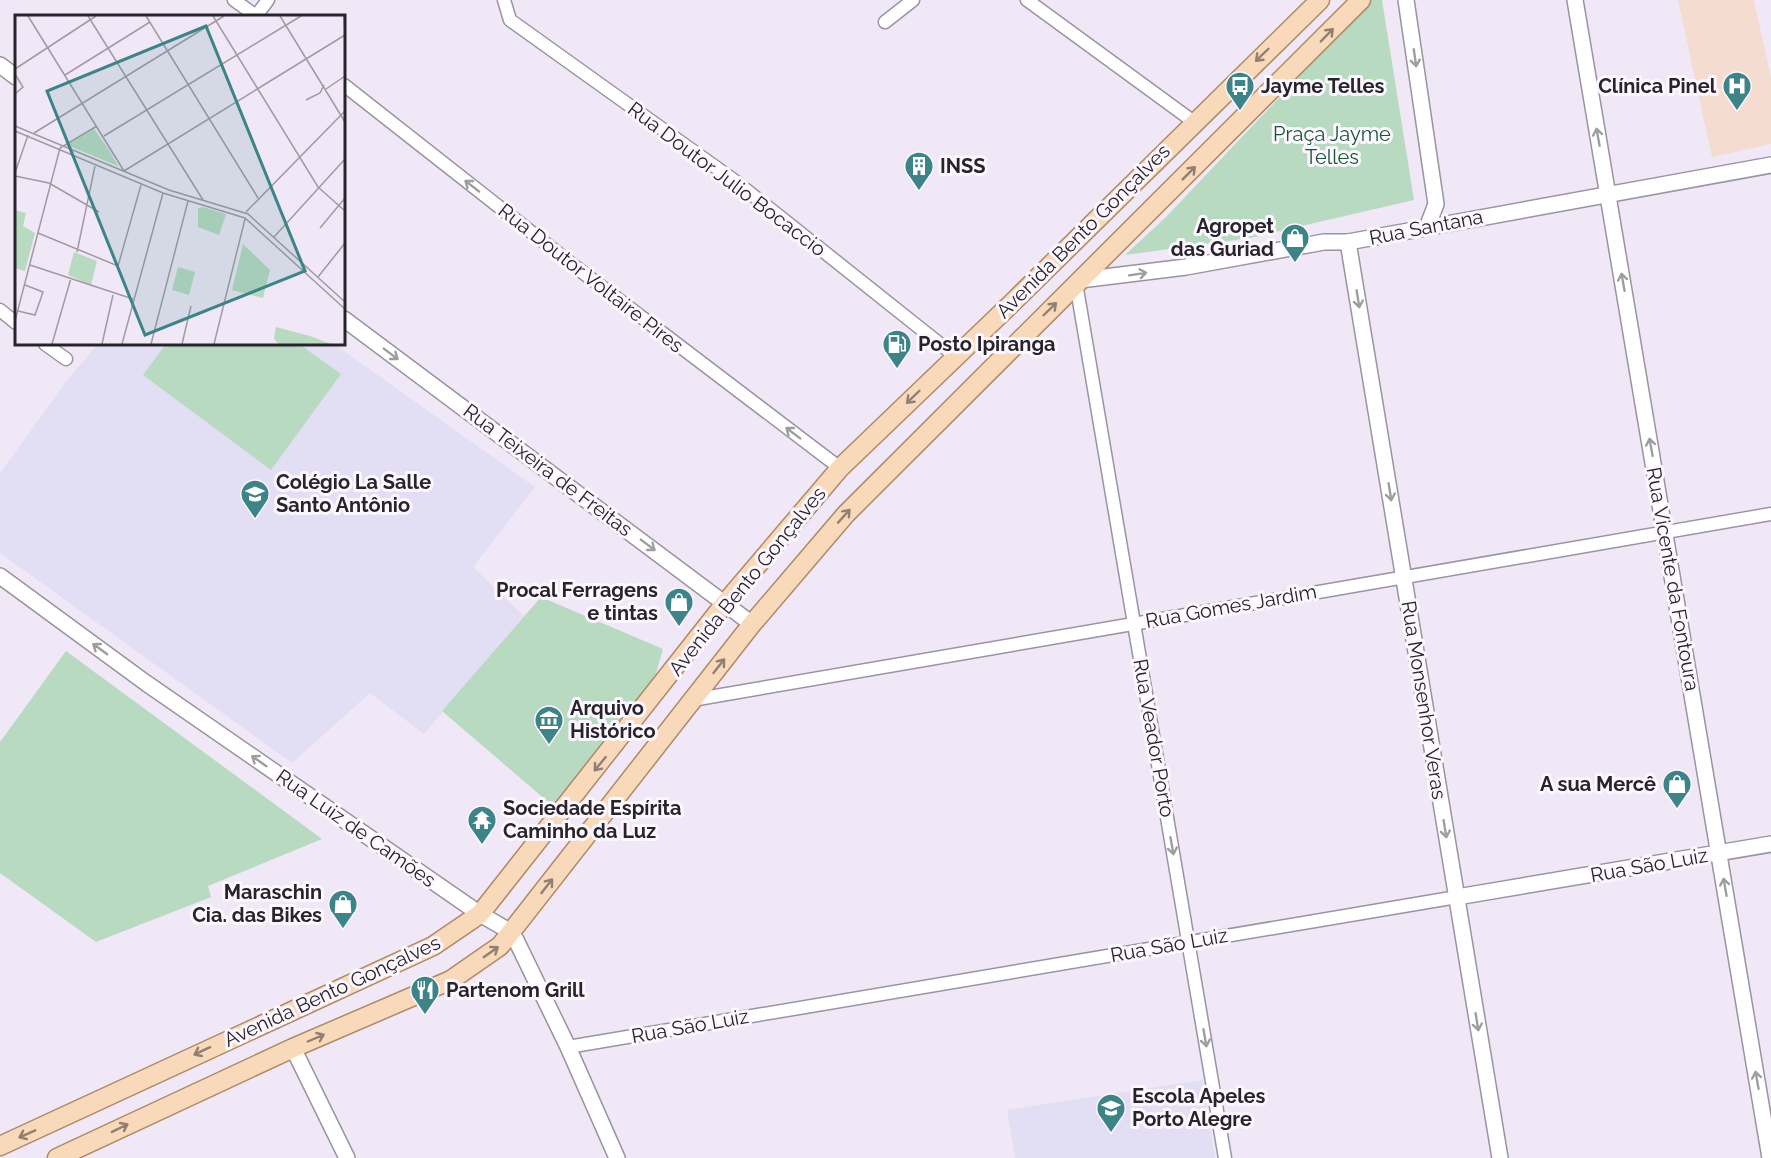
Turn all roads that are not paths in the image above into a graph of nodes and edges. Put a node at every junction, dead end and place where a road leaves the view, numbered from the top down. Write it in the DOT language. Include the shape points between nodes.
graph roads {
  1 [pos="234,0"];
  2 [pos="268,0"];
  3 [pos="913,0"];
  4 [pos="1027,0"];
  5 [pos="1320,0"];
  6 [pos="1360,0"];
  7 [pos="1406,0"];
  8 [pos="1575,0"];
  9 [pos="503,1"];
  10 [pos="255,15"];
  11 [pos="257,15"];
  12 [pos="885,22"];
  13 [pos="0,65"];
  14 [pos="15,76"];
  15 [pos="345,86"];
  16 [pos="1194,122"];
  17 [pos="1771,165"];
  18 [pos="1608,195"];
  19 [pos="1436,204"];
  20 [pos="1451,221"];
  21 [pos="1428,225"];
  22 [pos="1348,242"];
  23 [pos="1078,282"];
  24 [pos="0,310"];
  25 [pos="345,320"];
  26 [pos="15,322"];
  27 [pos="46,345"];
  28 [pos="955,356"];
  29 [pos="66,359"];
  30 [pos="840,468"];
  31 [pos="1771,514"];
  32 [pos="1665,532"];
  33 [pos="0,576"];
  34 [pos="1404,576"];
  35 [pos="726,602"];
  36 [pos="1134,622"];
  37 [pos="752,624"];
  38 [pos="692,700"];
  39 [pos="1771,844"];
  40 [pos="1719,853"];
  41 [pos="1457,897"];
  42 [pos="480,914"];
  43 [pos="511,932"];
  44 [pos="1188,942"];
  45 [pos="568,1047"];
  46 [pos="293,1048"];
  47 [pos="0,1146"];
  48 [pos="57,1158"];
  49 [pos="347,1158"];
  50 [pos="616,1158"];
  51 [pos="1225,1158"];
  52 [pos="1500,1158"];
  53 [pos="1770,1158"];
  1 -- 10 [label="street"];
  2 -- 11 [label="street"];
  3 -- 12 [label="street"];
  4 -- 16 [label="street"];
  5 -- 16 [label="main road, Avenida Bento Gonçalves, one-way"];
  23 -- 6 [label="main road, Avenida Bento Gonçalves, one-way"];
  7 -- 19 [label="street, one-way"];
  18 -- 8 [label="street, Rua Vicente da Fontoura, one-way"];
  9 -- 28 [label="street, Rua Doutor Julio Bocaccio" via="510,20 735,181"];
  13 -- 14 [label="street"];
  30 -- 15 [label="street, Rua Doutor Voltaire Pires, one-way"];
  16 -- 28 [label="main road, Avenida Bento Gonçalves"];
  17 -- 18 [label="street, Rua Santana"];
  18 -- 20 [label="street, Rua Santana"];
  32 -- 18 [label="street, Rua Vicente da Fontoura, one-way"];
  19 -- 20 [label="street"];
  19 -- 21 [label="street"];
  20 -- 21 [label="street, Rua Santana"];
  21 -- 22 [label="street, Rua Santana"];
  23 -- 22 [label="street, Rua Santana, one-way" via="1324,242"];
  22 -- 34 [label="street, Rua Monsenhor Veras, one-way"];
  23 -- 36 [label="street, Rua Veador Porto"];
  37 -- 23 [label="main road, Avenida Bento Gonçalves, one-way" via="846,514"];
  24 -- 26 [label="street"];
  25 -- 35 [label="street, Rua Teixeira de Freitas, one-way"];
  27 -- 29 [label="street"];
  28 -- 30 [label="main road, Avenida Bento Gonçalves, one-way"];
  30 -- 35 [label="main road, Avenida Bento Gonçalves"];
  31 -- 32 [label="street, Rua Gomes Jardim"];
  32 -- 34 [label="street, Rua Gomes Jardim"];
  32 -- 40 [label="street, Rua Vicente da Fontoura"];
  42 -- 33 [label="street, Rua Luiz de Camões, one-way"];
  34 -- 36 [label="street, Rua Gomes Jardim"];
  34 -- 41 [label="street, Rua Monsenhor Veras, one-way"];
  35 -- 37 [label="street, Rua Teixeira de Freitas"];
  35 -- 42 [label="main road, Avenida Bento Gonçalves, one-way"];
  36 -- 38 [label="street, Rua Gomes Jardim"];
  36 -- 44 [label="street, Rua Veador Porto, one-way"];
  38 -- 37 [label="main road, Avenida Bento Gonçalves, one-way"];
  43 -- 38 [label="main road, Avenida Bento Gonçalves, one-way"];
  39 -- 40 [label="street, Rua São Luiz"];
  40 -- 41 [label="street, Rua São Luiz"];
  53 -- 40 [label="street, Rua Vicente da Fontoura, one-way"];
  41 -- 44 [label="street, Rua São Luiz"];
  41 -- 52 [label="street, Rua Monsenhor Veras, one-way"];
  42 -- 43 [label="street, Rua Luiz de Camões"];
  42 -- 47 [label="main road, Avenida Bento Gonçalves, one-way" via="433,946"];
  43 -- 45 [label="street"];
  46 -- 43 [label="main road, Avenida Bento Gonçalves, one-way" via="451,980 500,946"];
  44 -- 45 [label="street, Rua São Luiz"];
  44 -- 51 [label="street, Rua Veador Porto, one-way"];
  45 -- 50 [label="street"];
  48 -- 46 [label="main road, Avenida Bento Gonçalves, one-way"];
  46 -- 49 [label="street"];
}
